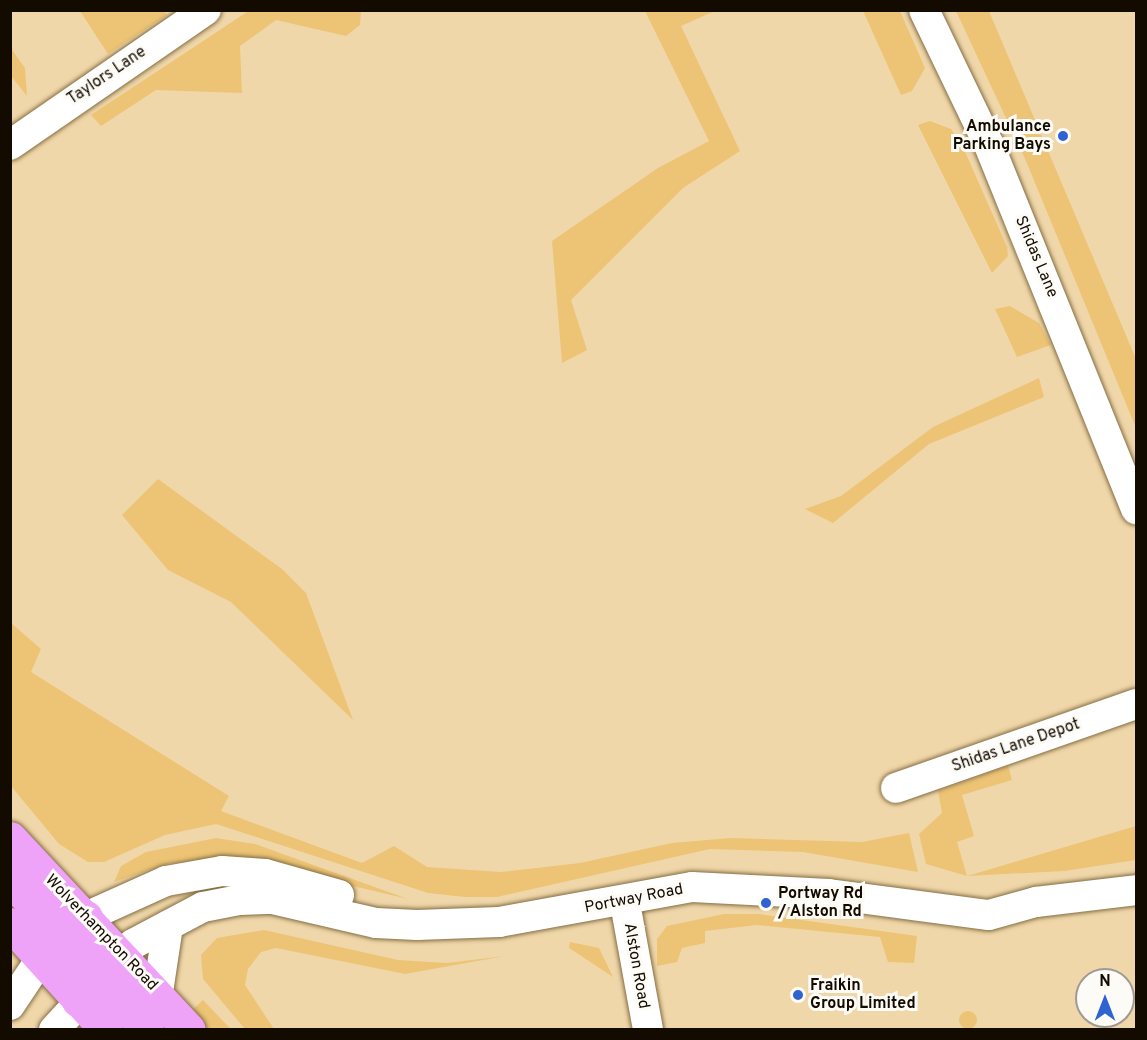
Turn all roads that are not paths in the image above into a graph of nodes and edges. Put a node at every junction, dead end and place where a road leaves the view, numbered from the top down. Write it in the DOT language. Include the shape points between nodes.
graph roads {
  1 [pos="206,10"];
  2 [pos="924,10"];
  3 [pos="10,145"];
  4 [pos="1137,509"];
  5 [pos="1137,704"];
  6 [pos="896,788"];
  7 [pos="10,838"];
  8 [pos="10,880"];
  9 [pos="1137,890"];
  10 [pos="625,903"];
  11 [pos="10,924"];
  12 [pos="417,925"];
  13 [pos="168,926"];
  14 [pos="64,937"];
  15 [pos="123,952"];
  16 [pos="89,989"];
  17 [pos="158,992"];
  18 [pos="10,1005"];
  19 [pos="54,1029"];
  20 [pos="106,1029"];
  21 [pos="147,1029"];
  22 [pos="189,1029"];
  23 [pos="648,1029"];
  1 -- 3 [label="street, Taylors Lane"];
  2 -- 4 [label="street, Shidas Lane" via="989,145"];
  5 -- 6 [label="street, Shidas Lane Depot"];
  7 -- 14 [label="highway, Wolverhampton Road"];
  8 -- 14 [label="highway"];
  9 -- 10 [label="street, Portway Road" via="1035,902 989,915 829,894 692,887"];
  10 -- 12 [label="street, Portway Road" via="499,922"];
  10 -- 23 [label="street, Alston Road"];
  11 -- 14 [label="highway, Wolverhampton Road"];
  12 -- 13 [label="street, Portway Road" via="376,923 272,899 203,907"];
  12 -- 14 [label="street, Portway Road" via="298,881 222,871 166,881"];
  13 -- 15 [label="street, Portway Road"];
  13 -- 17 [label="street"];
  14 -- 15 [label="highway, Wolverhampton Road"];
  14 -- 16 [label="highway"];
  14 -- 16 [label="highway, Wolverhampton Road"];
  14 -- 18 [label="street"];
  15 -- 16 [label="street, Portway Road"];
  15 -- 17 [label="highway, Wolverhampton Road"];
  16 -- 19 [label="street, Portway Road"];
  16 -- 20 [label="highway, Wolverhampton Road"];
  16 -- 21 [label="highway"];
  17 -- 22 [label="highway, Wolverhampton Road"];
}
